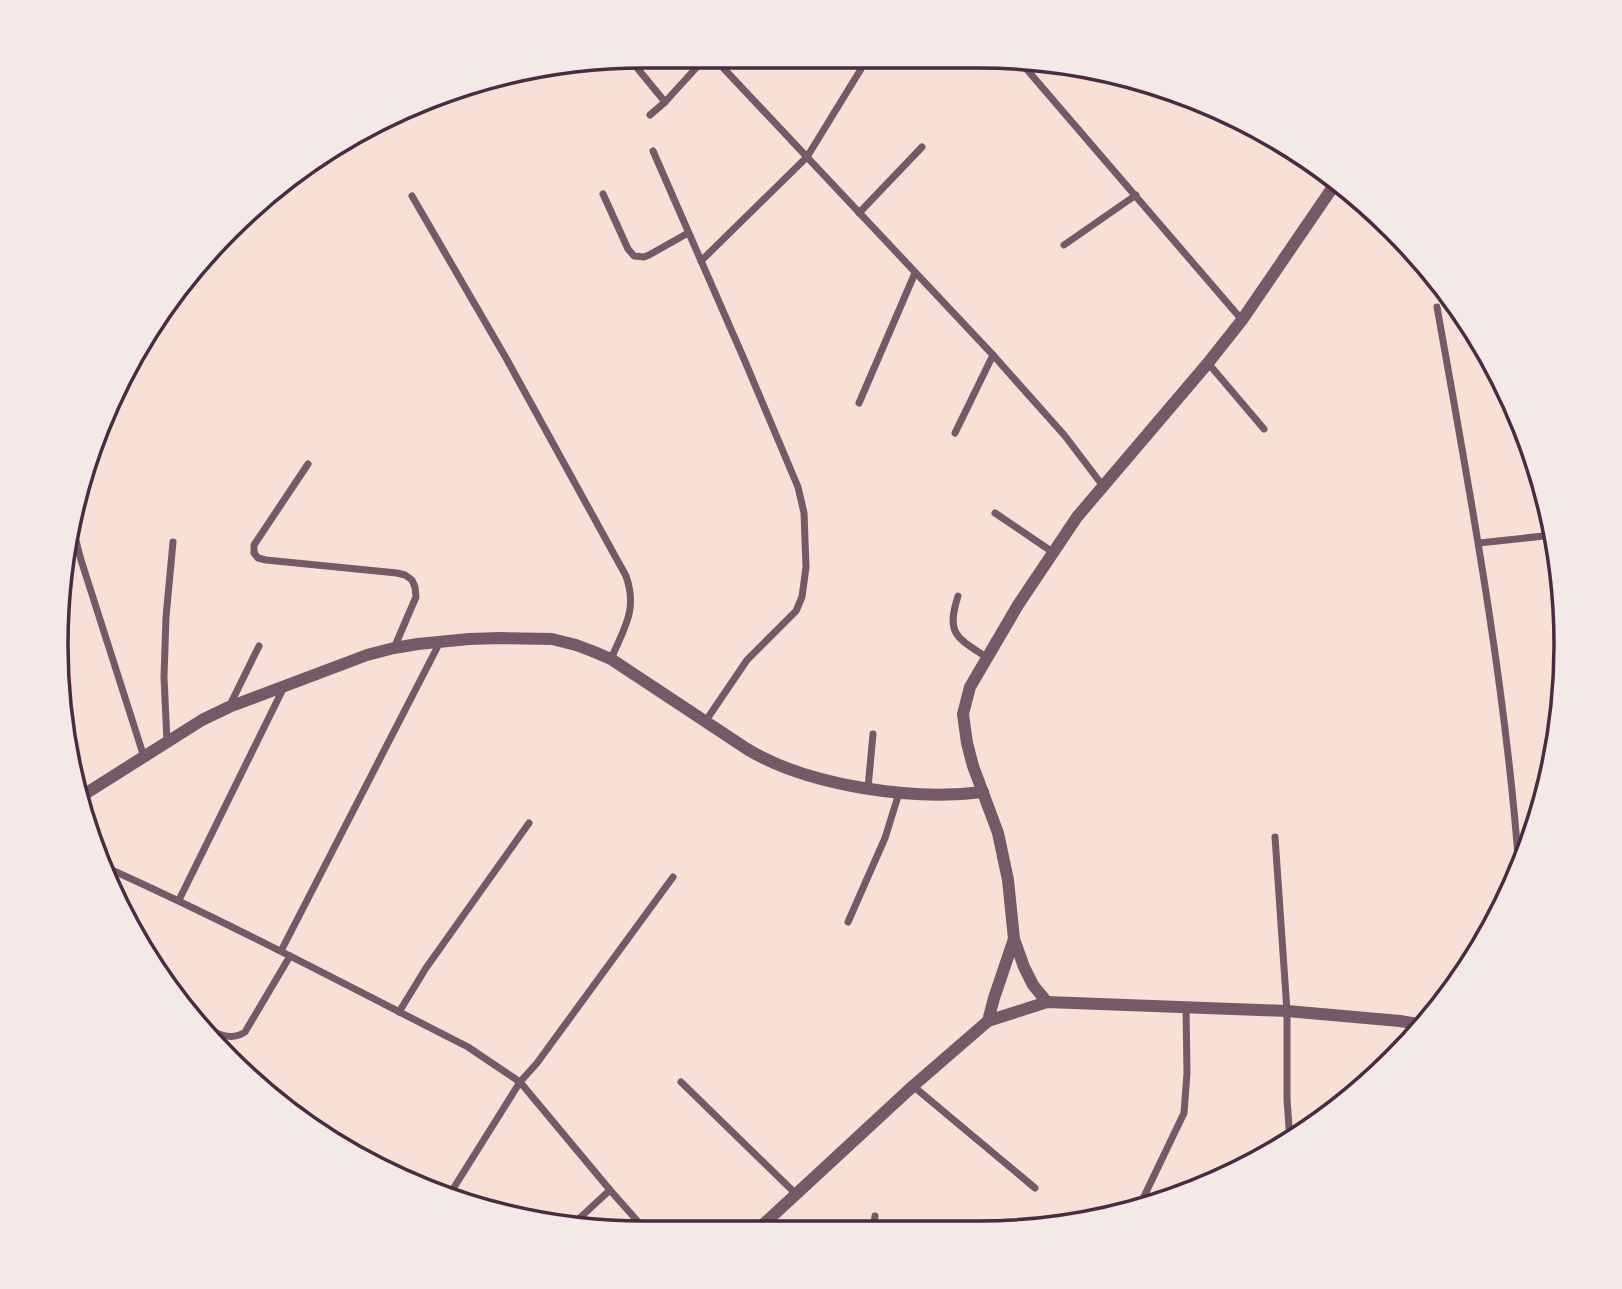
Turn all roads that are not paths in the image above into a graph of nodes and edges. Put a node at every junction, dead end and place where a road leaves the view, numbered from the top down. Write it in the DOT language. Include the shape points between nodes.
graph roads {
  1 [pos="637,68"];
  2 [pos="698,68"];
  3 [pos="722,68"];
  4 [pos="861,69"];
  5 [pos="1028,70"];
  6 [pos="665,102"];
  7 [pos="650,115"];
  8 [pos="922,147"];
  9 [pos="653,150"];
  10 [pos="807,157"];
  11 [pos="1329,188"];
  12 [pos="603,194"];
  13 [pos="1136,195"];
  14 [pos="412,196"];
  15 [pos="859,214"];
  16 [pos="688,233"];
  17 [pos="1064,245"];
  18 [pos="701,261"];
  19 [pos="915,273"];
  20 [pos="1437,307"];
  21 [pos="1242,320"];
  22 [pos="993,355"];
  23 [pos="1208,363"];
  24 [pos="859,403"];
  25 [pos="1264,429"];
  26 [pos="955,433"];
  27 [pos="308,464"];
  28 [pos="1103,486"];
  29 [pos="995,513"];
  30 [pos="1544,536"];
  31 [pos="173,542"];
  32 [pos="77,543"];
  33 [pos="1479,543"];
  34 [pos="1054,553"];
  35 [pos="958,596"];
  36 [pos="440,642"];
  37 [pos="260,646"];
  38 [pos="394,648"];
  39 [pos="986,657"];
  40 [pos="611,659"];
  41 [pos="284,687"];
  42 [pos="229,707"];
  43 [pos="705,722"];
  44 [pos="873,734"];
  45 [pos="167,742"];
  46 [pos="145,757"];
  47 [pos="868,788"];
  48 [pos="88,792"];
  49 [pos="984,792"];
  50 [pos="899,793"];
  51 [pos="529,823"];
  52 [pos="1275,838"];
  53 [pos="1517,846"];
  54 [pos="115,870"];
  55 [pos="673,877"];
  56 [pos="178,900"];
  57 [pos="848,922"];
  58 [pos="1014,939"];
  59 [pos="281,951"];
  60 [pos="290,956"];
  61 [pos="1047,1002"];
  62 [pos="1186,1007"];
  63 [pos="1287,1011"];
  64 [pos="399,1012"];
  65 [pos="988,1021"];
  66 [pos="1412,1023"];
  67 [pos="220,1034"];
  68 [pos="520,1082"];
  69 [pos="681,1082"];
  70 [pos="913,1087"];
  71 [pos="1289,1130"];
  72 [pos="454,1188"];
  73 [pos="1035,1188"];
  74 [pos="610,1191"];
  75 [pos="796,1193"];
  76 [pos="1144,1196"];
  77 [pos="875,1216"];
  78 [pos="581,1217"];
  79 [pos="637,1221"];
  80 [pos="767,1221"];
  81 [pos="874,1221"];
  1 -- 6 [label="street"];
  2 -- 6 [label="street"];
  3 -- 10 [label="street"];
  4 -- 10 [label="street"];
  5 -- 13 [label="street"];
  6 -- 7 [label="street"];
  8 -- 15 [label="street"];
  9 -- 16 [label="street"];
  10 -- 15 [label="street"];
  10 -- 18 [label="street"];
  11 -- 21 [label="street"];
  12 -- 16 [label="street" via="634,256 649,255"];
  13 -- 17 [label="street"];
  13 -- 21 [label="street"];
  14 -- 40 [label="street" via="626,576 631,608"];
  15 -- 19 [label="street"];
  16 -- 18 [label="street"];
  18 -- 43 [label="street" via="798,487 806,567 796,611 747,660"];
  19 -- 22 [label="street"];
  19 -- 24 [label="street"];
  20 -- 33 [label="street"];
  21 -- 23 [label="street"];
  22 -- 26 [label="street"];
  22 -- 28 [label="street"];
  23 -- 25 [label="street"];
  23 -- 28 [label="street"];
  27 -- 38 [label="street" via="254,545 254,553 266,560 405,575 412,580 416,597"];
  28 -- 34 [label="street"];
  29 -- 34 [label="street"];
  30 -- 33 [label="street"];
  31 -- 45 [label="street" via="164,677"];
  32 -- 46 [label="street"];
  33 -- 53 [label="street"];
  34 -- 39 [label="street"];
  35 -- 39 [label="street" via="952,614 954,628 960,639"];
  36 -- 38 [label="street"];
  36 -- 40 [label="street" via="552,639"];
  36 -- 59 [label="street"];
  37 -- 42 [label="street"];
  38 -- 41 [label="street"];
  39 -- 49 [label="street" via="970,687 963,714 973,766"];
  40 -- 43 [label="street"];
  41 -- 42 [label="street"];
  41 -- 56 [label="street"];
  42 -- 45 [label="street"];
  43 -- 47 [label="street" via="766,761"];
  44 -- 47 [label="street"];
  45 -- 46 [label="street"];
  46 -- 48 [label="street"];
  47 -- 50 [label="street"];
  49 -- 50 [label="street"];
  49 -- 58 [label="street" via="1008,880"];
  50 -- 57 [label="street" via="885,838"];
  51 -- 64 [label="street"];
  52 -- 63 [label="street"];
  54 -- 56 [label="street"];
  55 -- 68 [label="street"];
  56 -- 59 [label="street"];
  58 -- 61 [label="street" via="1033,985"];
  58 -- 65 [label="street"];
  59 -- 60 [label="street"];
  60 -- 64 [label="street"];
  60 -- 67 [label="street" via="244,1031 239,1036"];
  61 -- 62 [label="street"];
  61 -- 65 [label="street"];
  62 -- 63 [label="street"];
  62 -- 76 [label="street" via="1184,1113"];
  63 -- 66 [label="street"];
  63 -- 71 [label="street"];
  64 -- 68 [label="street" via="468,1047"];
  65 -- 70 [label="street"];
  68 -- 72 [label="street"];
  68 -- 74 [label="street"];
  69 -- 75 [label="street"];
  70 -- 73 [label="street"];
  70 -- 75 [label="street"];
  74 -- 78 [label="street"];
  74 -- 79 [label="street"];
  75 -- 80 [label="street"];
  77 -- 81 [label="street"];
}
